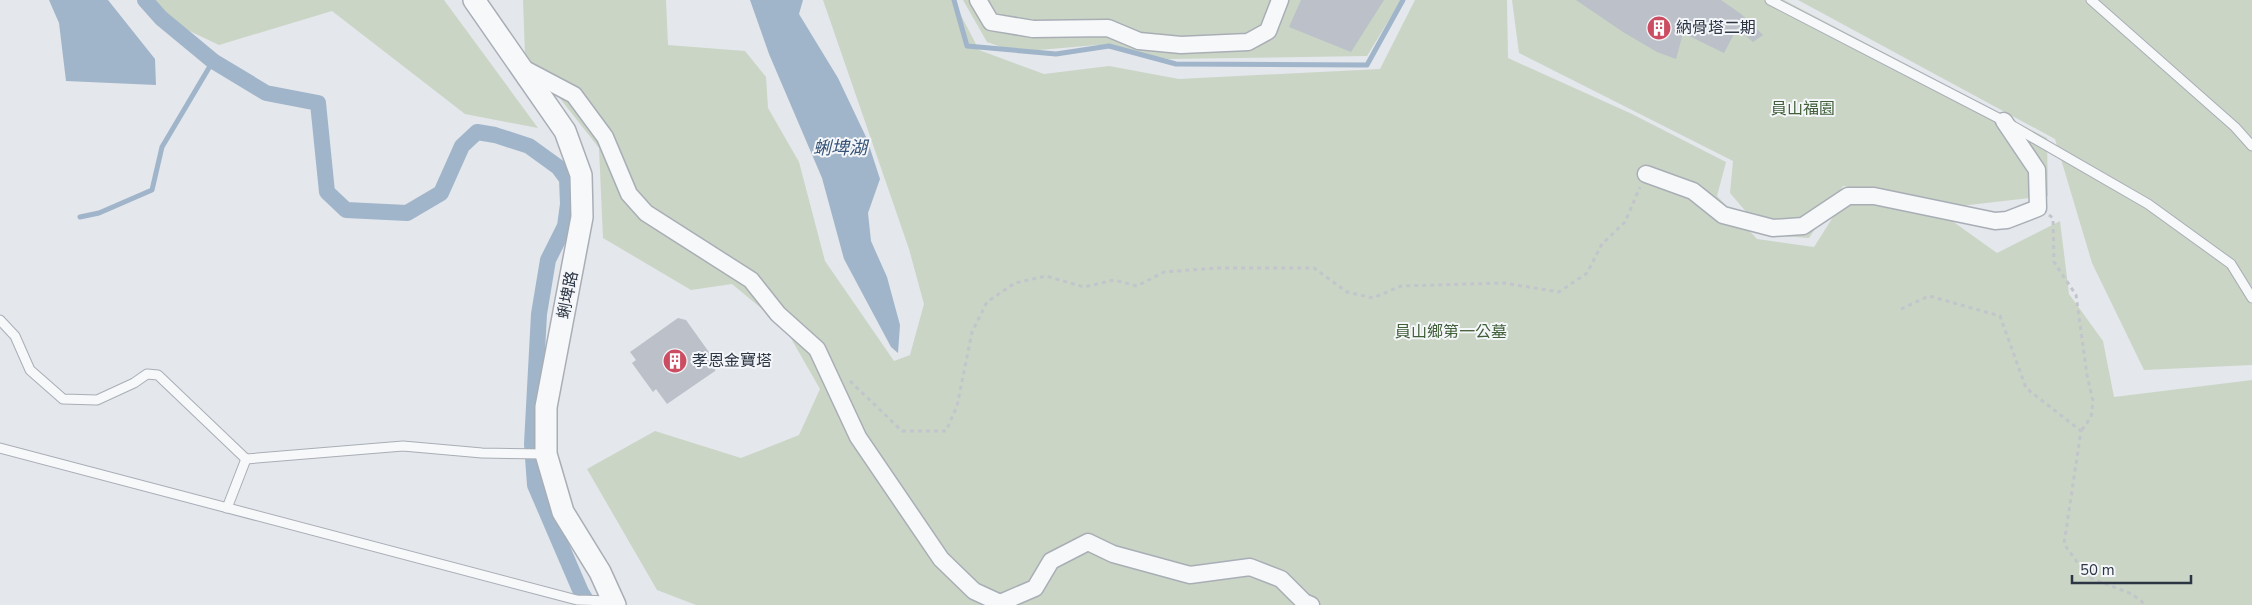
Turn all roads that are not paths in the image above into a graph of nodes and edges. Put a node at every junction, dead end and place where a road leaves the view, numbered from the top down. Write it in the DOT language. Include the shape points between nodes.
graph roads {
  1 [pos="474,0"];
  2 [pos="978,0"];
  3 [pos="1280,0"];
  4 [pos="1770,0"];
  5 [pos="2091,0"];
  6 [pos="521,67"];
  7 [pos="2004,121"];
  8 [pos="2252,146"];
  9 [pos="1646,174"];
  10 [pos="2252,298"];
  11 [pos="0,320"];
  12 [pos="0,448"];
  13 [pos="546,454"];
  14 [pos="246,459"];
  15 [pos="227,508"];
  16 [pos="613,603"];
  17 [pos="1311,605"];
  1 -- 6 [label="street, 蜊埤路"];
  2 -- 3 [label="street" via="991,22 1033,29 1108,28 1139,41 1181,46 1248,42 1268,31"];
  4 -- 7 [label="lane"];
  5 -- 8 [label="lane" via="2235,127"];
  6 -- 13 [label="street, 蜊埤路" via="565,131 581,175 582,217 546,407"];
  6 -- 17 [label="street" via="574,95 605,137 628,194 646,213 751,280 778,314 817,349 858,437 940,559 974,591 1000,603 1035,588 1051,561 1088,542 1113,554 1190,575 1250,568 1281,579"];
  7 -- 9 [label="street" via="2037,170 2038,208 2007,220 1995,221 1874,196 1848,196 1803,226 1773,228 1724,215 1694,191"];
  7 -- 10 [label="lane" via="2148,204 2230,264"];
  11 -- 14 [label="lane" via="15,336 30,370 63,399 96,400 147,374 158,375"];
  12 -- 15 [label="lane"];
  13 -- 14 [label="lane" via="403,446"];
  13 -- 16 [label="street, 蜊埤路" via="563,512 600,572"];
  14 -- 15 [label="lane"];
  15 -- 16 [label="lane" via="576,600"];
}
